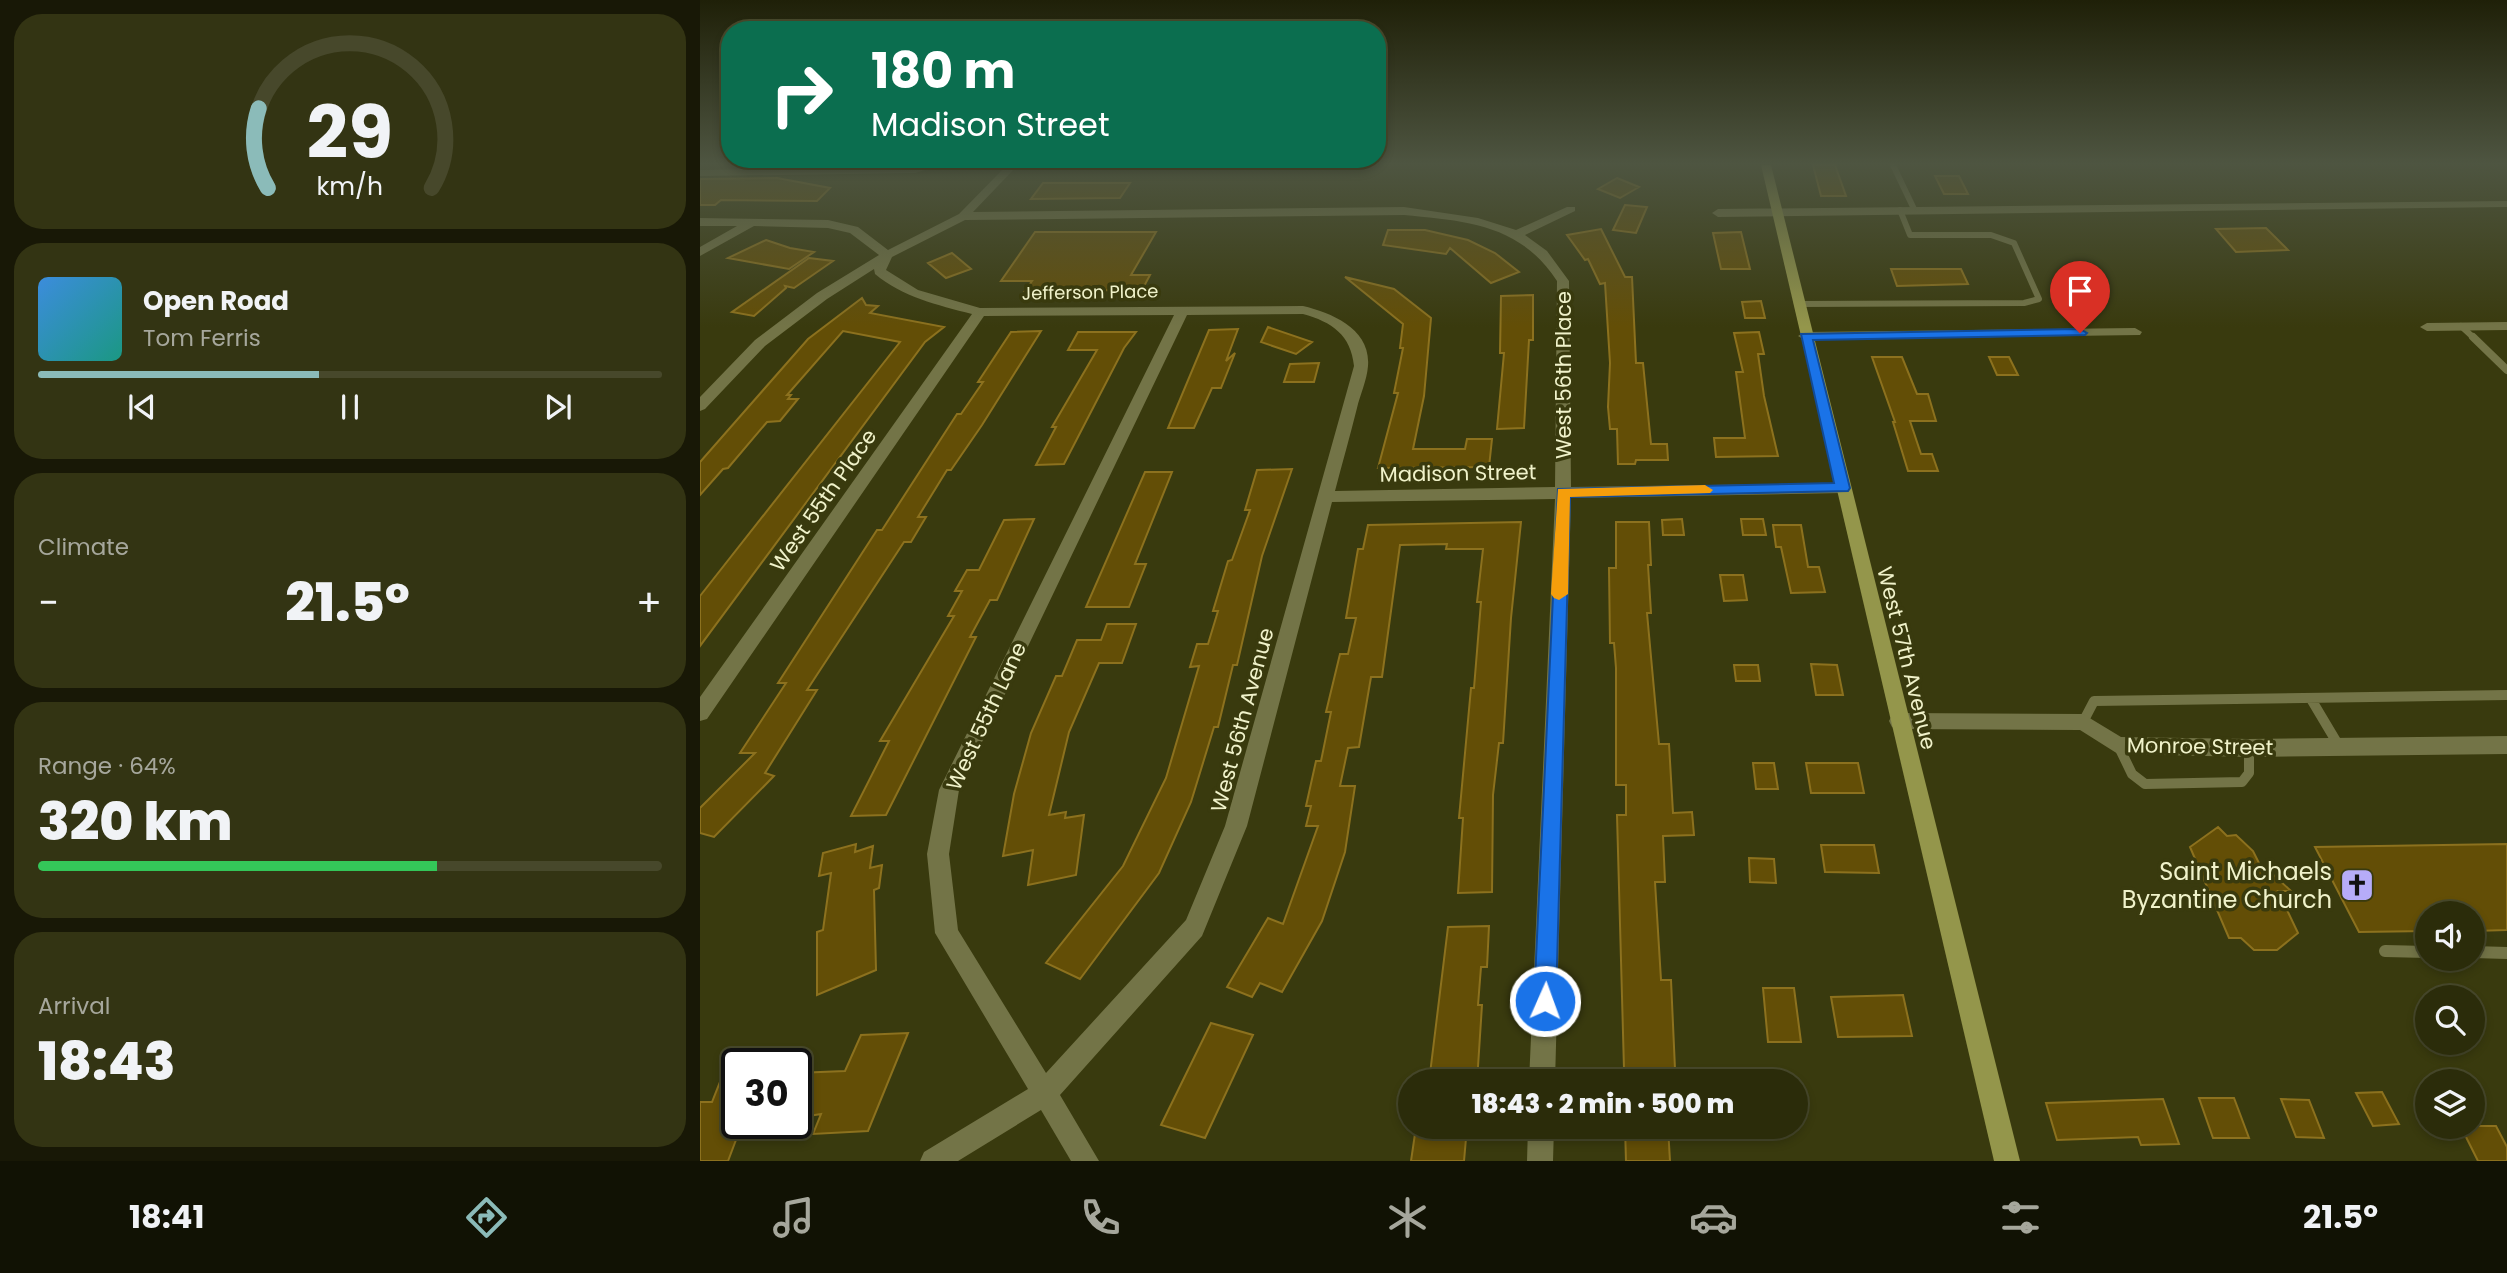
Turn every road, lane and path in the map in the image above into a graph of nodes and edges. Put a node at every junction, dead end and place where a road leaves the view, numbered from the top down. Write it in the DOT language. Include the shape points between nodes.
graph roads {
  1 [pos="958,219"];
  2 [pos="1469,219"];
  3 [pos="1549,219"];
  4 [pos="1780,219"];
  5 [pos="1904,219"];
  6 [pos="700,222"];
  7 [pos="753,222"];
  8 [pos="1516,235"];
  9 [pos="700,252"];
  10 [pos="887,255"];
  11 [pos="1798,304"];
  12 [pos="1183,309"];
  13 [pos="980,312"];
  14 [pos="1328,318"];
  15 [pos="2461,326"];
  16 [pos="2507,326"];
  17 [pos="2427,327"];
  18 [pos="2135,332"];
  19 [pos="1805,336"];
  20 [pos="2507,370"];
  21 [pos="700,406"];
  22 [pos="1843,488"];
  23 [pos="1563,492"];
  24 [pos="1326,497"];
  25 [pos="2507,695"];
  26 [pos="2311,699"];
  27 [pos="700,713"];
  28 [pos="1899,721"];
  29 [pos="2084,722"];
  30 [pos="2118,745"];
  31 [pos="2507,746"];
  32 [pos="2339,747"];
  33 [pos="2249,748"];
  34 [pos="2385,951"];
  35 [pos="2415,952"];
  36 [pos="2485,952"];
  37 [pos="2507,953"];
  38 [pos="1542,1069"];
  39 [pos="1045,1093"];
  40 [pos="1541,1139"];
  41 [pos="933,1161"];
  42 [pos="1086,1161"];
  43 [pos="1540,1161"];
  44 [pos="2007,1161"];
  1 -- 10 [label="street"];
  2 -- 8 [label="street, West 56th Place"];
  3 -- 8 [label="street"];
  4 -- 11 [label="street, West 57th Avenue"];
  5 -- 11 [label="lane" via="1910,235 1991,235 2014,243 2039,299 2024,303"];
  6 -- 7 [label="street"];
  7 -- 9 [label="street"];
  7 -- 10 [label="street" via="804,222 854,230"];
  8 -- 23 [label="street, West 56th Place" via="1543,254 1563,281"];
  10 -- 13 [label="street, Jefferson Place" via="879,271 891,282 933,301"];
  10 -- 21 [label="street" via="760,343"];
  11 -- 19 [label="street, West 57th Avenue"];
  12 -- 13 [label="street, Jefferson Place"];
  12 -- 14 [label="street, Jefferson Place" via="1289,309"];
  12 -- 39 [label="street, West 55th Lane" via="949,790 938,854 947,933"];
  13 -- 27 [label="street, West 55th Place"];
  14 -- 24 [label="street, West 56th Avenue" via="1358,342 1361,366"];
  15 -- 16 [label="street"];
  15 -- 17 [label="street"];
  15 -- 20 [label="lane"];
  18 -- 19 [label="street"];
  19 -- 22 [label="street, West 57th Avenue"];
  22 -- 23 [label="street, Madison Street"];
  22 -- 28 [label="street, West 57th Avenue"];
  23 -- 24 [label="street, Madison Street"];
  23 -- 38 [label="street, West 56th Place"];
  24 -- 39 [label="street, West 56th Avenue" via="1236,827 1195,928"];
  25 -- 26 [label="lane"];
  26 -- 29 [label="lane" via="2094,701"];
  26 -- 32 [label="lane"];
  28 -- 29 [label="street"];
  28 -- 44 [label="street, West 57th Avenue"];
  29 -- 30 [label="street, Monroe Street"];
  30 -- 33 [label="street, Monroe Street"];
  30 -- 33 [label="lane" via="2132,774 2145,784 2242,782 2249,773"];
  31 -- 32 [label="street, Monroe Street"];
  32 -- 33 [label="street, Monroe Street"];
  34 -- 35 [label="lane"];
  36 -- 37 [label="lane"];
  39 -- 41 [label="street, West 56th Avenue"];
  39 -- 42 [label="street, West 55th Lane"];
  40 -- 43 [label="street"];
}
